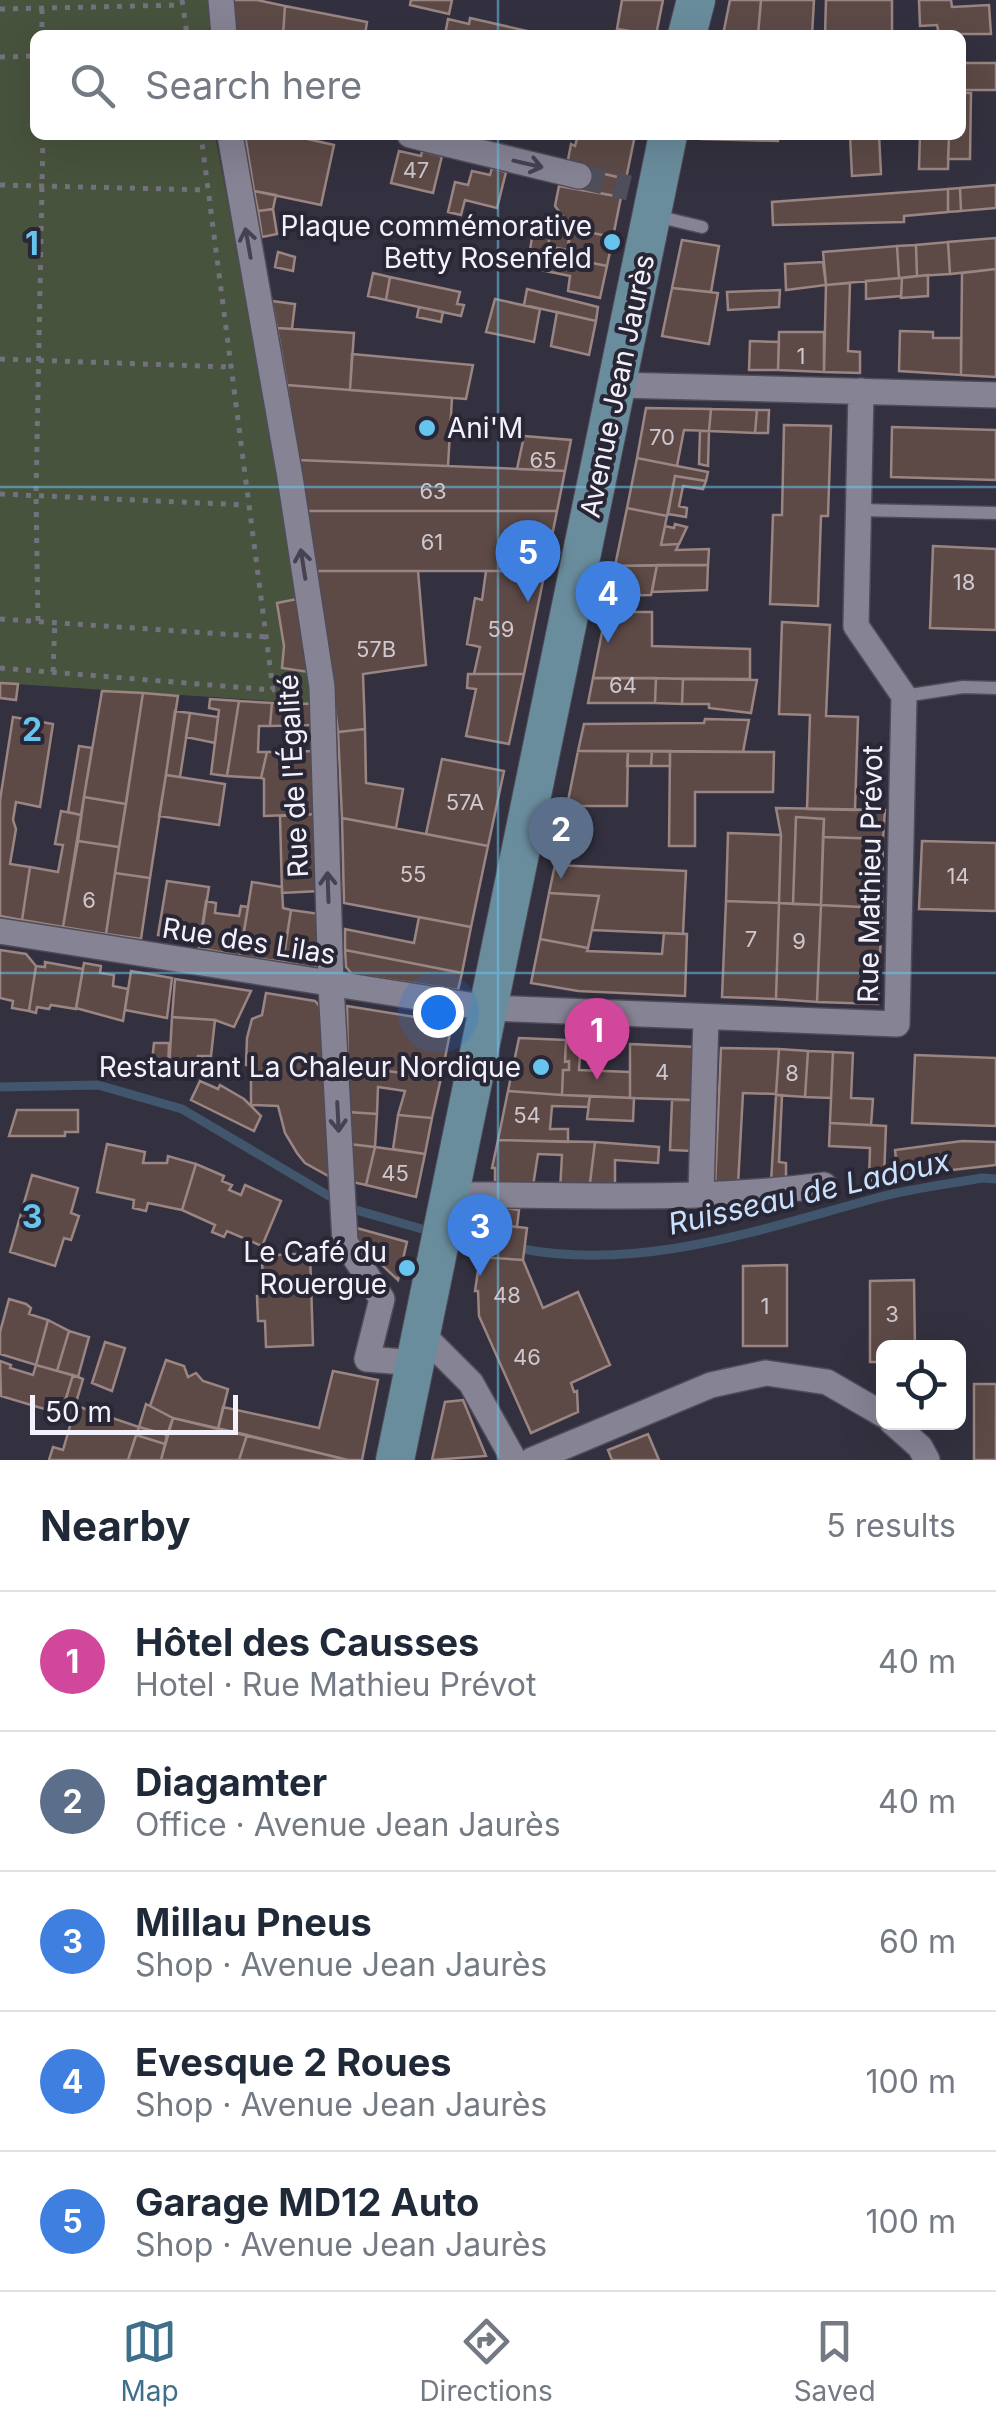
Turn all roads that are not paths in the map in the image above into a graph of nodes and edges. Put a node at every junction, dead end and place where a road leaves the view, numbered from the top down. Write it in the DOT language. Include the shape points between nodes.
graph roads {
  1 [pos="222,0"];
  2 [pos="696,0"];
  3 [pos="224,30"];
  4 [pos="689,30"];
  5 [pos="231,140"];
  6 [pos="430,140"];
  7 [pos="666,140"];
  8 [pos="578,176"];
  9 [pos="646,199"];
  10 [pos="702,227"];
  11 [pos="618,385"];
  12 [pos="861,391"];
  13 [pos="996,394"];
  14 [pos="859,510"];
  15 [pos="996,513"];
  16 [pos="996,688"];
  17 [pos="904,696"];
  18 [pos="0,931"];
  19 [pos="331,984"];
  20 [pos="488,1008"];
  21 [pos="706,1017"];
  22 [pos="824,1185"];
  23 [pos="700,1194"];
  24 [pos="450,1195"];
  25 [pos="419,1348"];
  26 [pos="876,1410"];
  27 [pos="901,1430"];
  28 [pos="395,1460"];
  29 [pos="514,1460"];
  30 [pos="532,1460"];
  31 [pos="927,1460"];
  1 -- 3 [label="street"];
  2 -- 4 [label="main road"];
  19 -- 5 [label="street, Rue de l'Égalité, one-way" via="322,687"];
  6 -- 8 [label="street, one-way"];
  7 -- 9 [label="main road, Avenue Jean Jaurès"];
  9 -- 10 [label="lane"];
  9 -- 11 [label="main road, Avenue Jean Jaurès"];
  11 -- 12 [label="street"];
  11 -- 20 [label="main road, Avenue Jean Jaurès"];
  12 -- 13 [label="street"];
  12 -- 14 [label="street"];
  14 -- 15 [label="lane"];
  14 -- 17 [label="street" via="856,626"];
  16 -- 17 [label="lane"];
  17 -- 21 [label="street, Rue Mathieu Prévot" via="896,1024"];
  18 -- 19 [label="street, Rue des Lilas"];
  19 -- 20 [label="street, Rue des Lilas"];
  19 -- 25 [label="street, Rue de l'Égalité, one-way" via="345,1242 382,1299 367,1359"];
  20 -- 21 [label="street, Rue Mathieu Prévot"];
  20 -- 24 [label="main road, Avenue Jean Jaurès"];
  21 -- 23 [label="street"];
  22 -- 23 [label="street"];
  23 -- 24 [label="street"];
  24 -- 25 [label="main road, Avenue Jean Jaurès"];
  25 -- 28 [label="main road, Avenue Jean Jaurès"];
  25 -- 29 [label="street" via="472,1383"];
  26 -- 30 [label="street" via="827,1382 766,1373 711,1385"];
  27 -- 31 [label="street"];
}
